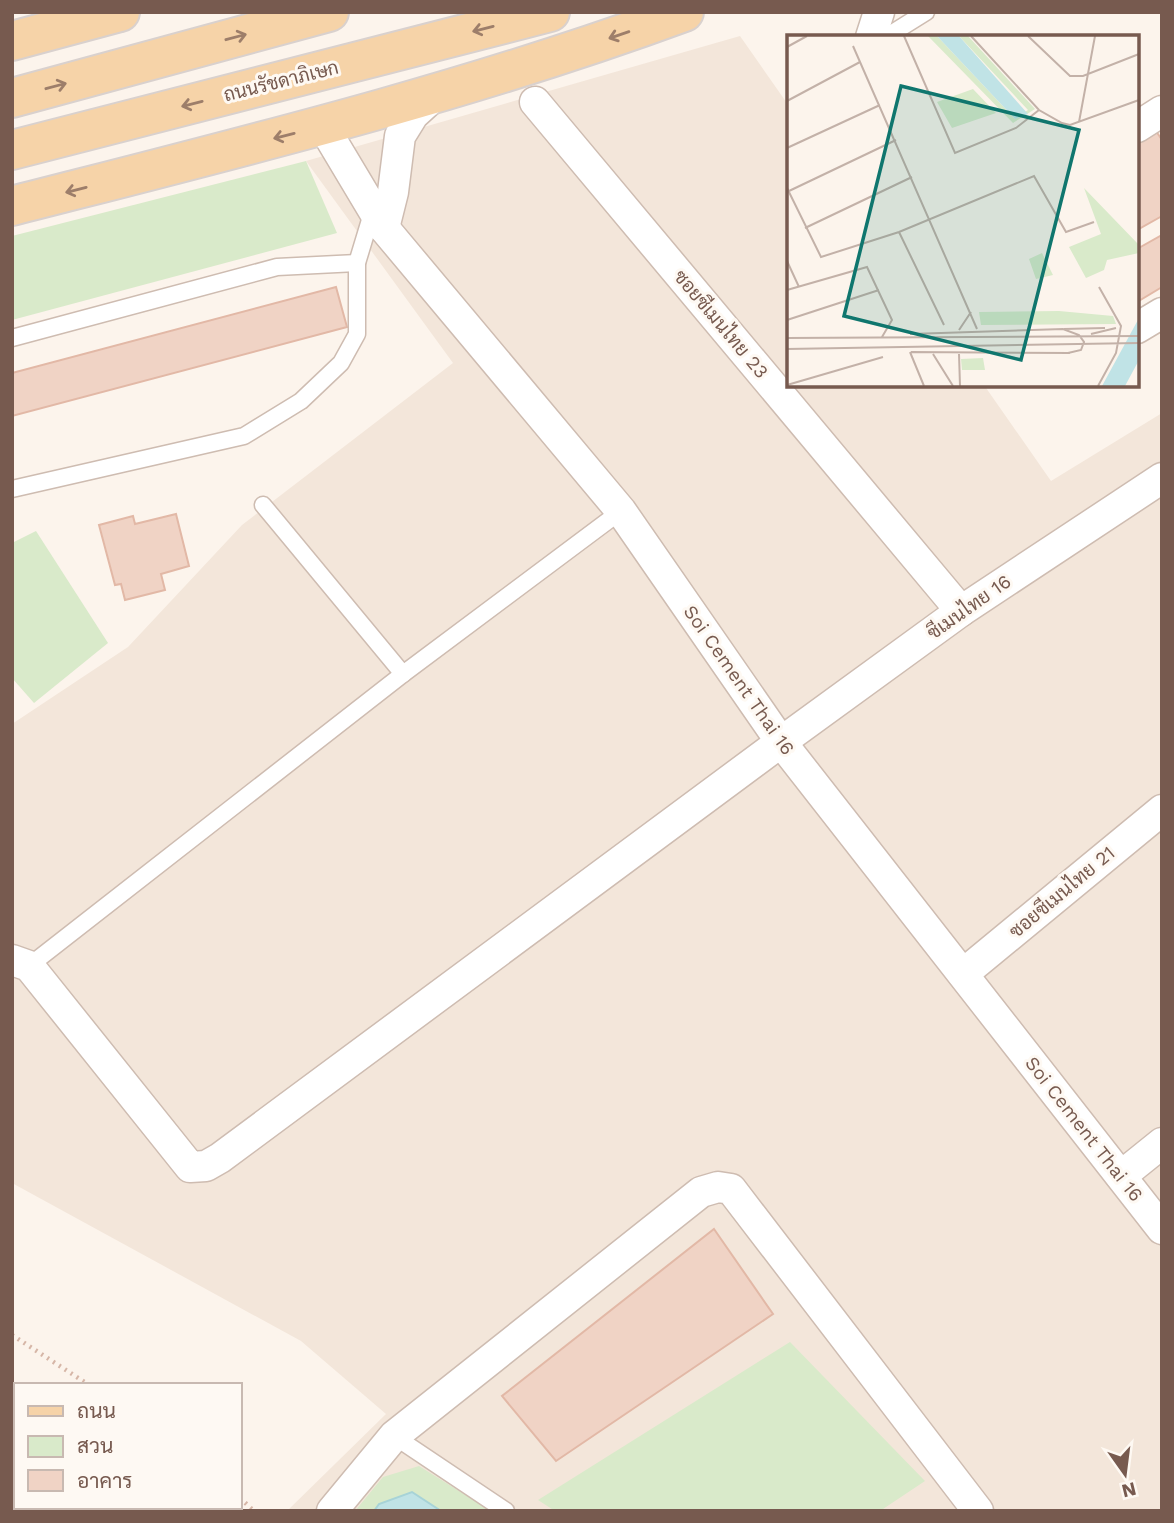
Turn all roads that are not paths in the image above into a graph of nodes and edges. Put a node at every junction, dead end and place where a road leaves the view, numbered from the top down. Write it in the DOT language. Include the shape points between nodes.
graph roads {
  1 [pos="120,12"];
  2 [pos="329,12"];
  3 [pos="550,12"];
  4 [pos="684,12"];
  5 [pos="879,12"];
  6 [pos="926,12"];
  7 [pos="872,35"];
  8 [pos="889,35"];
  9 [pos="12,41"];
  10 [pos="435,95"];
  11 [pos="12,98"];
  12 [pos="535,102"];
  13 [pos="1162,111"];
  14 [pos="323,126"];
  15 [pos="1139,126"];
  16 [pos="12,150"];
  17 [pos="12,206"];
  18 [pos="378,219"];
  19 [pos="357,263"];
  20 [pos="1162,313"];
  21 [pos="1139,327"];
  22 [pos="12,338"];
  23 [pos="1162,478"];
  24 [pos="12,489"];
  25 [pos="263,505"];
  26 [pos="621,511"];
  27 [pos="961,611"];
  28 [pos="403,674"];
  29 [pos="781,742"];
  30 [pos="1162,810"];
  31 [pos="21,963"];
  32 [pos="963,974"];
  33 [pos="1162,1143"];
  34 [pos="1121,1176"];
  35 [pos="1162,1229"];
  36 [pos="394,1436"];
  37 [pos="332,1511"];
  38 [pos="506,1511"];
  39 [pos="978,1511"];
  1 -- 9 [label="main road"];
  11 -- 2 [label="main road, one-way"];
  3 -- 16 [label="main road, ถนนรัชดาภิเษก, one-way"];
  4 -- 10 [label="main road, one-way"];
  5 -- 7 [label="street"];
  6 -- 8 [label="lane"];
  10 -- 14 [label="main road"];
  10 -- 18 [label="street" via="413,115 400,136 393,192"];
  12 -- 27 [label="street, ซอยซีเมนไทย 23"];
  13 -- 15 [label="street"];
  14 -- 17 [label="main road, one-way"];
  14 -- 18 [label="street, Soi Cement Thai 16"];
  18 -- 19 [label="lane"];
  18 -- 26 [label="street, Soi Cement Thai 16"];
  19 -- 22 [label="lane" via="277,267"];
  19 -- 24 [label="lane" via="357,334 341,363 301,401 244,436"];
  20 -- 21 [label="street"];
  23 -- 27 [label="street, ซีเมนไทย 16"];
  25 -- 28 [label="lane"];
  26 -- 28 [label="lane"];
  26 -- 29 [label="street, Soi Cement Thai 16"];
  27 -- 29 [label="street, ซีเมนไทย 16"];
  28 -- 31 [label="lane"];
  29 -- 31 [label="street, ซีเมนไทย 16" via="206,1166 190,1167"];
  29 -- 32 [label="street, Soi Cement Thai 16"];
  30 -- 32 [label="street, ซอยซีเมนไทย 21"];
  32 -- 34 [label="street, Soi Cement Thai 16"];
  33 -- 34 [label="street"];
  34 -- 35 [label="street, Soi Cement Thai 16"];
  36 -- 37 [label="street"];
  36 -- 38 [label="lane"];
  36 -- 39 [label="street" via="701,1192 718,1187 730,1189"];
}
